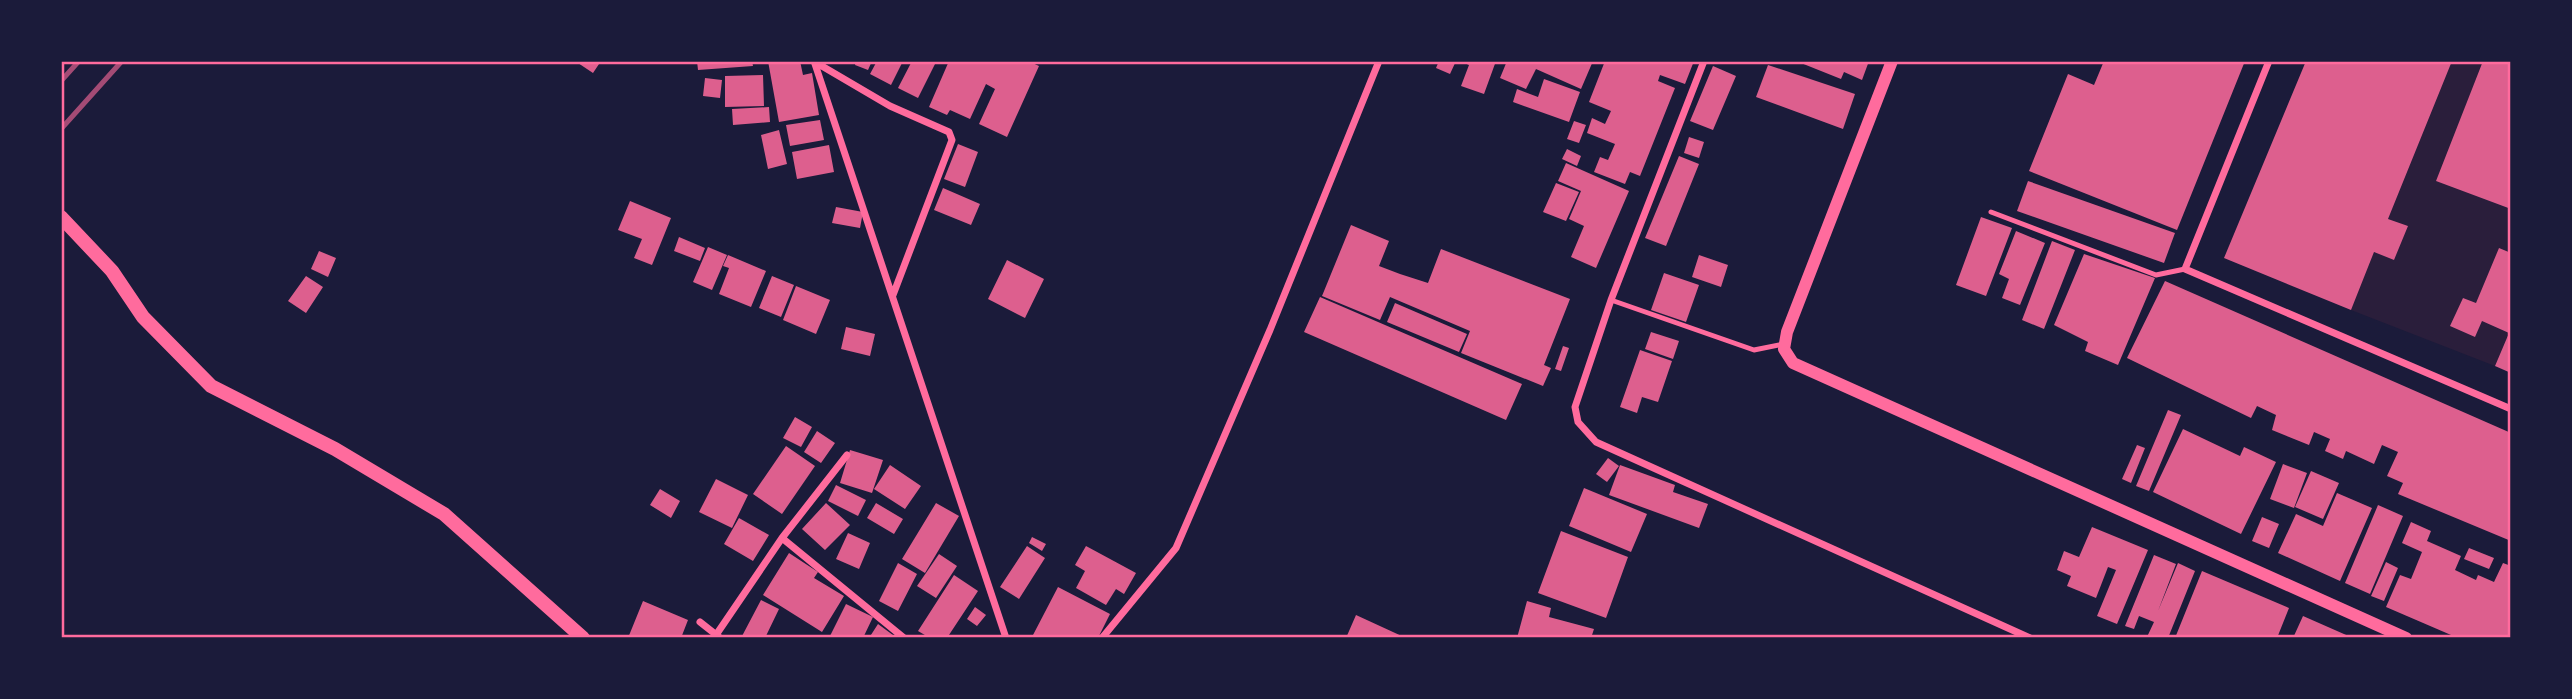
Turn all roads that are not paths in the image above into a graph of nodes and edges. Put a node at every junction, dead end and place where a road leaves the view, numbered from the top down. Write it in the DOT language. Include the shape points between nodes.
graph roads {
  1 [pos="814,61"];
  2 [pos="1379,61"];
  3 [pos="1704,61"];
  4 [pos="1892,61"];
  5 [pos="2269,61"];
  6 [pos="1991,212"];
  7 [pos="61,217"];
  8 [pos="2185,270"];
  9 [pos="893,295"];
  10 [pos="1611,300"];
  11 [pos="1784,344"];
  12 [pos="2511,409"];
  13 [pos="847,455"];
  14 [pos="782,538"];
  15 [pos="700,622"];
  16 [pos="718,636"];
  17 [pos="583,638"];
  18 [pos="904,638"];
  19 [pos="1006,638"];
  20 [pos="1102,638"];
  21 [pos="2030,638"];
  22 [pos="2406,638"];
  1 -- 9 [label="street"];
  1 -- 9 [label="street" via="890,106 949,132 952,140"];
  2 -- 20 [label="street" via="1175,548"];
  3 -- 10 [label="street"];
  4 -- 11 [label="street"];
  5 -- 8 [label="street"];
  6 -- 8 [label="lane" via="2156,275"];
  7 -- 17 [label="main road" via="112,271 143,317 211,386 335,449 443,514"];
  8 -- 12 [label="street"];
  9 -- 19 [label="street"];
  10 -- 11 [label="lane" via="1754,350"];
  10 -- 21 [label="street" via="1575,407 1578,422 1592,439"];
  11 -- 22 [label="street" via="1799,368"];
  13 -- 14 [label="street"];
  14 -- 16 [label="street"];
  14 -- 18 [label="street"];
  15 -- 16 [label="street"];
}
